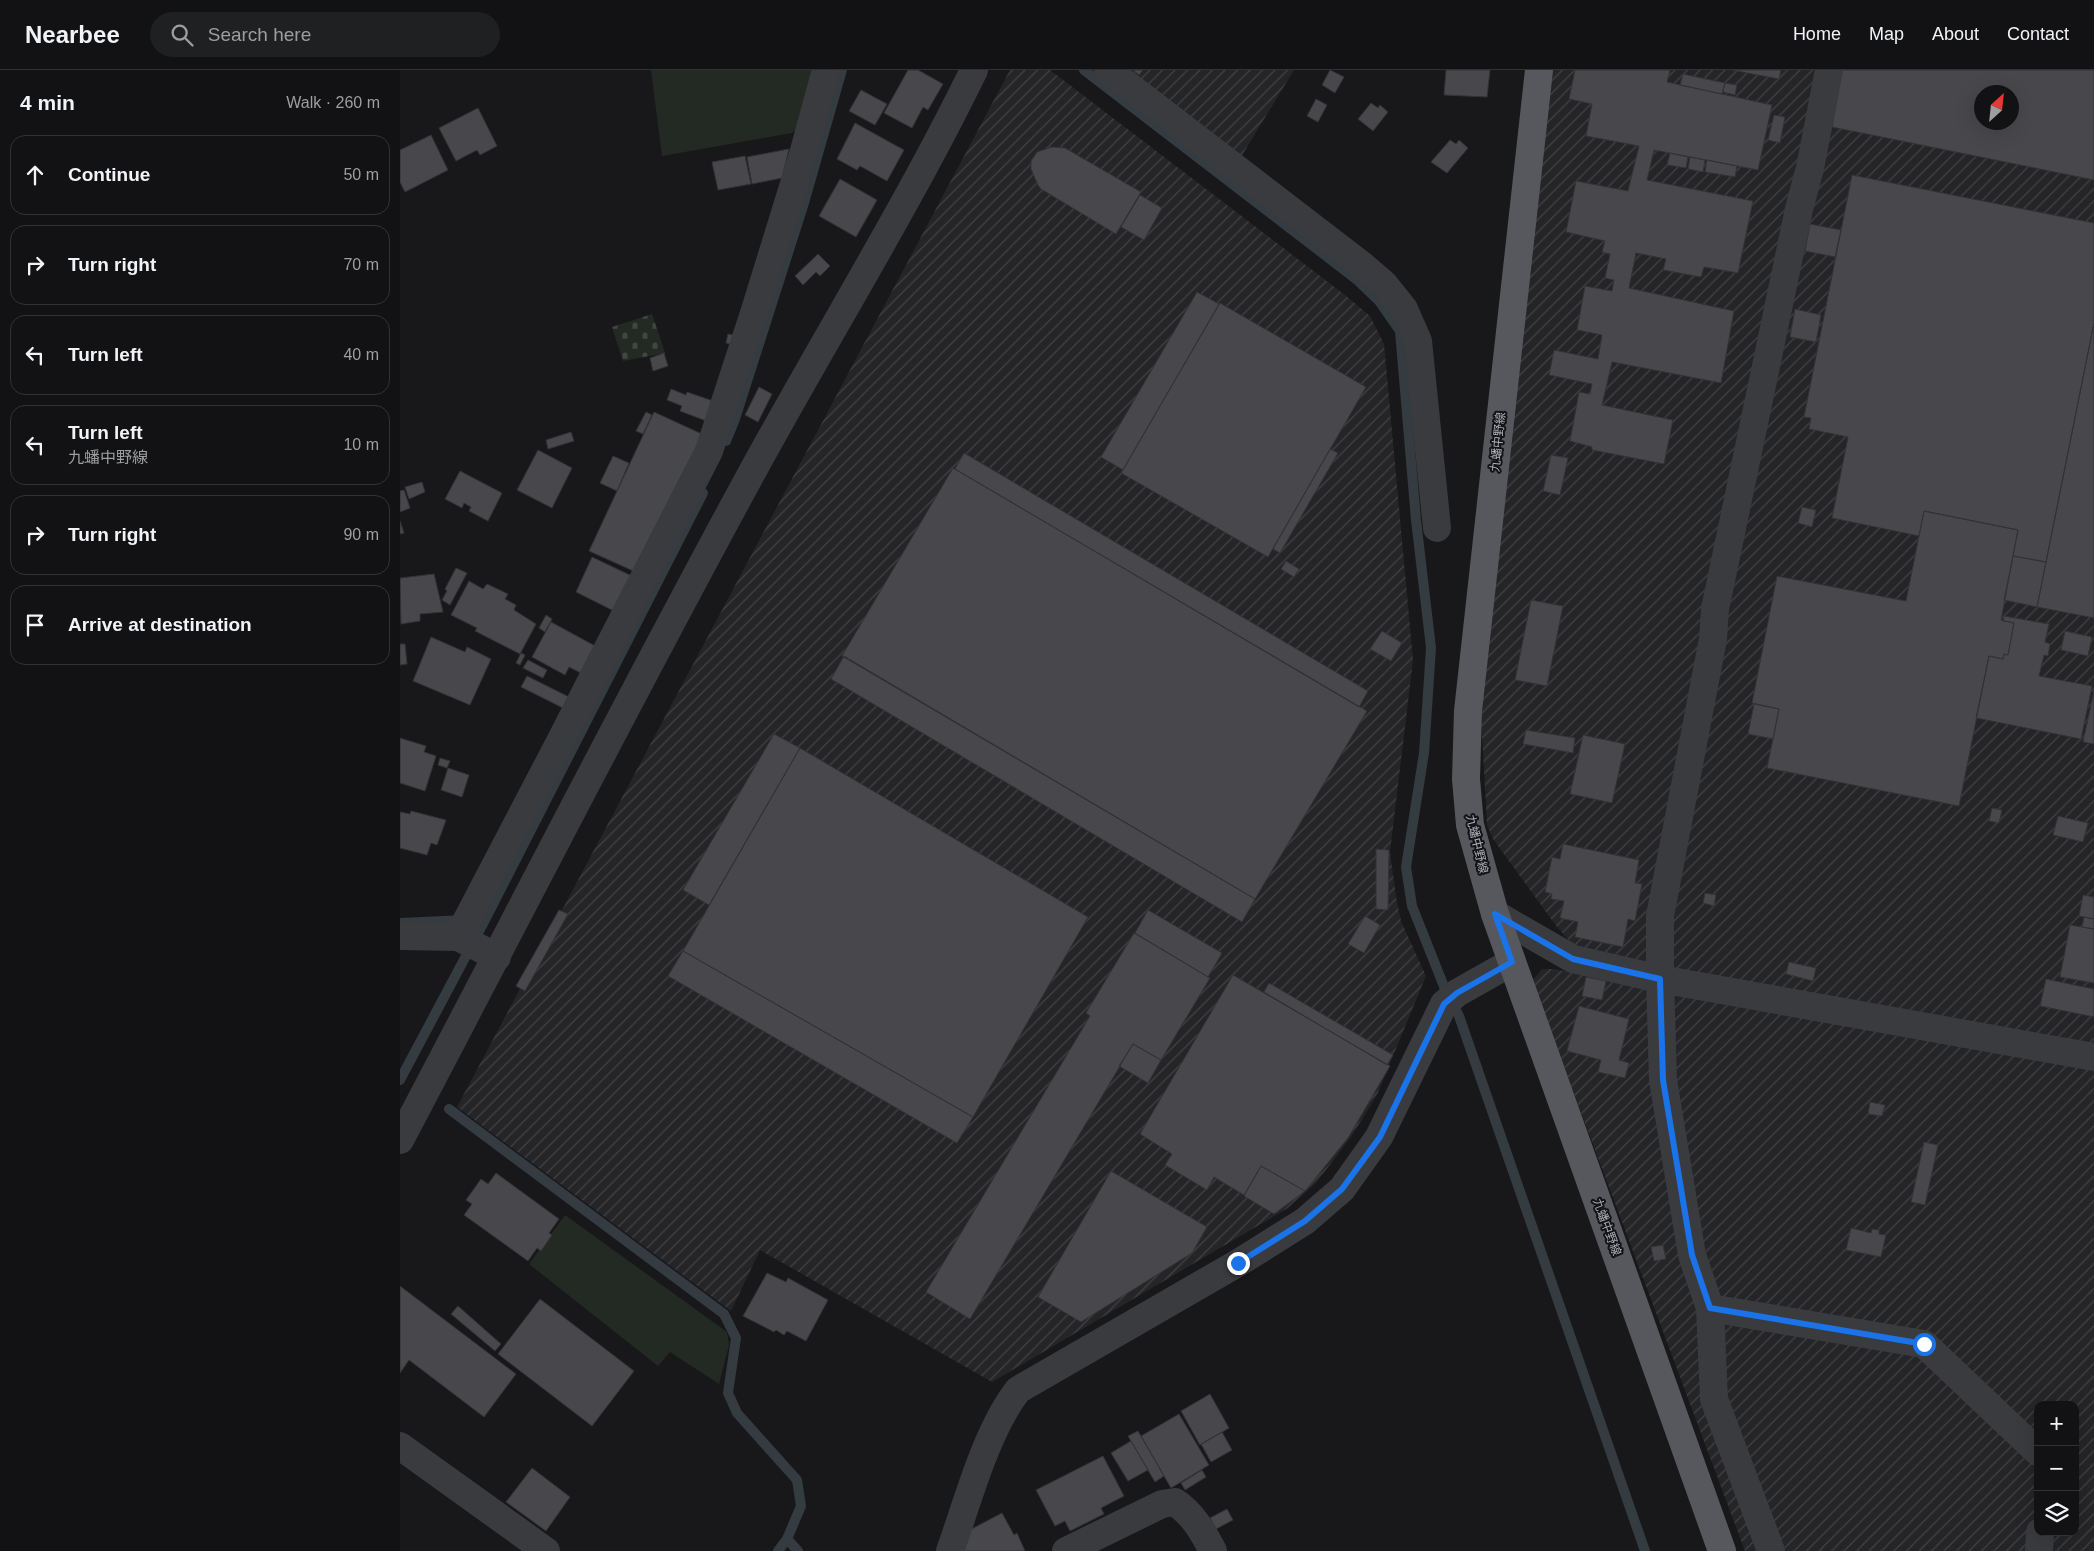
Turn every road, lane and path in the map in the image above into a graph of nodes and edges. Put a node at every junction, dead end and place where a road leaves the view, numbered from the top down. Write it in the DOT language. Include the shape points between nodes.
graph roads {
  1 [pos="826,70"];
  2 [pos="974,70"];
  3 [pos="1108,70"];
  4 [pos="1539,70"];
  5 [pos="1830,70"];
  6 [pos="1437,528"];
  7 [pos="1495,914"];
  8 [pos="400,936"];
  9 [pos="471,937"];
  10 [pos="1512,962"];
  11 [pos="1660,979"];
  12 [pos="2094,1057"];
  13 [pos="400,1140"];
  14 [pos="1710,1308"];
  15 [pos="400,1446"];
  16 [pos="2034,1448"];
  17 [pos="2040,1536"];
  18 [pos="546,1551"];
  19 [pos="950,1551"];
  20 [pos="1066,1551"];
  21 [pos="1213,1551"];
  22 [pos="1722,1551"];
  23 [pos="1771,1551"];
  24 [pos="2039,1551"];
  1 -- 9 [label="street" via="802,158 709,451 568,727"];
  2 -- 9 [label="street" via="888,236 790,403 710,550"];
  3 -- 6 [label="street" via="1362,265 1384,284 1404,309 1418,341"];
  4 -- 7 [label="main road, 九蟠中野線" via="1468,711 1466,779 1470,824"];
  5 -- 11 [label="street" via="1715,609 1660,916"];
  7 -- 10 [label="main road, 九蟠中野線"];
  7 -- 11 [label="street" via="1573,959"];
  8 -- 9 [label="street"];
  9 -- 13 [label="street"];
  10 -- 19 [label="street" via="1451,999 1380,1137 1342,1189 1305,1221 1238,1263 1018,1390 989,1443"];
  10 -- 22 [label="main road, 九蟠中野線"];
  11 -- 12 [label="street"];
  11 -- 14 [label="street" via="1663,1080 1692,1255"];
  14 -- 16 [label="street" via="1924,1344"];
  14 -- 23 [label="street" via="1714,1399"];
  15 -- 18 [label="street"];
  17 -- 24 [label="street"];
  20 -- 21 [label="street" via="1162,1504 1174,1502 1198,1524"];
}
